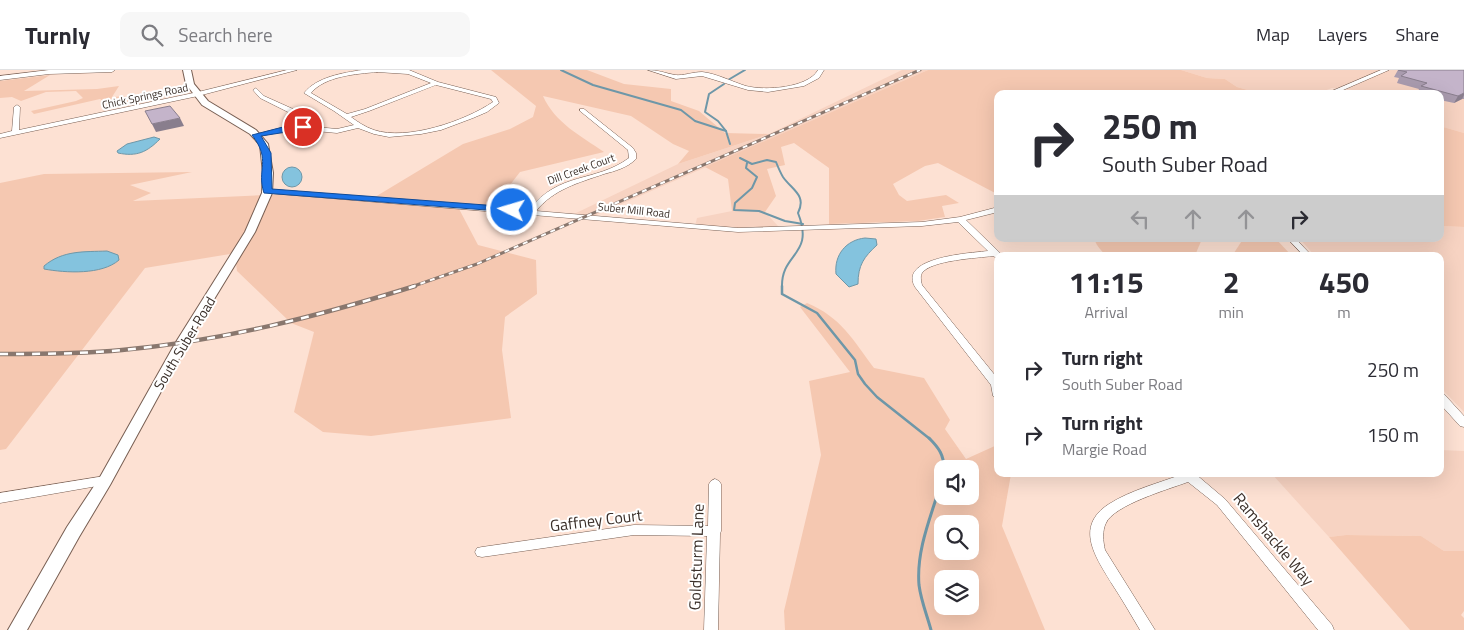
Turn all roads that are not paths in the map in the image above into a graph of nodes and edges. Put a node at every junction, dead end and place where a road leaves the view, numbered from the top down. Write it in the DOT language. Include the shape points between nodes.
graph roads {
  1 [pos="112,70"];
  2 [pos="186,70"];
  3 [pos="294,70"];
  4 [pos="651,70"];
  5 [pos="821,70"];
  6 [pos="1386,70"];
  7 [pos="346,72"];
  8 [pos="703,72"];
  9 [pos="0,78"];
  10 [pos="436,82"];
  11 [pos="256,90"];
  12 [pos="1338,90"];
  13 [pos="198,94"];
  14 [pos="16,107"];
  15 [pos="582,110"];
  16 [pos="346,116"];
  17 [pos="358,126"];
  18 [pos="291,128"];
  19 [pos="15,133"];
  20 [pos="256,135"];
  21 [pos="0,136"];
  22 [pos="267,191"];
  23 [pos="532,211"];
  24 [pos="994,211"];
  25 [pos="960,219"];
  26 [pos="1295,242"];
  27 [pos="994,252"];
  28 [pos="1304,252"];
  29 [pos="994,255"];
  30 [pos="994,381"];
  31 [pos="1444,401"];
  32 [pos="1464,423"];
  33 [pos="1187,477"];
  34 [pos="1194,477"];
  35 [pos="105,481"];
  36 [pos="715,484"];
  37 [pos="0,498"];
  38 [pos="715,531"];
  39 [pos="482,552"];
  40 [pos="17,630"];
  41 [pos="711,630"];
  42 [pos="1148,630"];
  43 [pos="1327,630"];
  1 -- 9 [label="street" via="34,73"];
  2 -- 13 [label="street" via="190,84"];
  3 -- 13 [label="street, Chick Springs Road"];
  4 -- 8 [label="street" via="676,77"];
  5 -- 8 [label="street" via="807,83 775,90 748,88"];
  6 -- 12 [label="street"];
  7 -- 10 [label="street" via="409,72"];
  7 -- 16 [label="street" via="316,85 307,93"];
  10 -- 16 [label="street"];
  10 -- 17 [label="street" via="494,98 496,103 467,119 407,133 377,133"];
  11 -- 18 [label="street" via="291,110"];
  13 -- 19 [label="street, Chick Springs Road"];
  13 -- 20 [label="street" via="213,110"];
  14 -- 19 [label="street"];
  15 -- 23 [label="street, Dill Creek Court" via="631,150 632,159 616,168 554,189"];
  16 -- 17 [label="street"];
  17 -- 18 [label="street" via="337,131"];
  18 -- 20 [label="street"];
  19 -- 21 [label="street, Chick Springs Road"];
  20 -- 22 [label="street, South Suber Road" via="267,153"];
  22 -- 23 [label="street, Suber Mill Road"];
  22 -- 35 [label="street, South Suber Road" via="250,232 182,342"];
  23 -- 25 [label="street, Suber Mill Road" via="708,229 903,226"];
  24 -- 25 [label="street, Suber Mill Road"];
  25 -- 27 [label="street"];
  26 -- 28 [label="street"];
  29 -- 30 [label="street" via="930,264 919,270 916,278 918,285"];
  31 -- 32 [label="street"];
  33 -- 42 [label="street" via="1112,507 1101,518 1096,531 1103,559"];
  34 -- 43 [label="street, Ramshackle Way" via="1221,502"];
  35 -- 37 [label="street"];
  35 -- 40 [label="street, South Suber Road"];
  36 -- 38 [label="street, Goldsturm Lane"];
  38 -- 39 [label="street, Gaffney Court" via="634,530"];
  38 -- 41 [label="street, Goldsturm Lane"];
}
